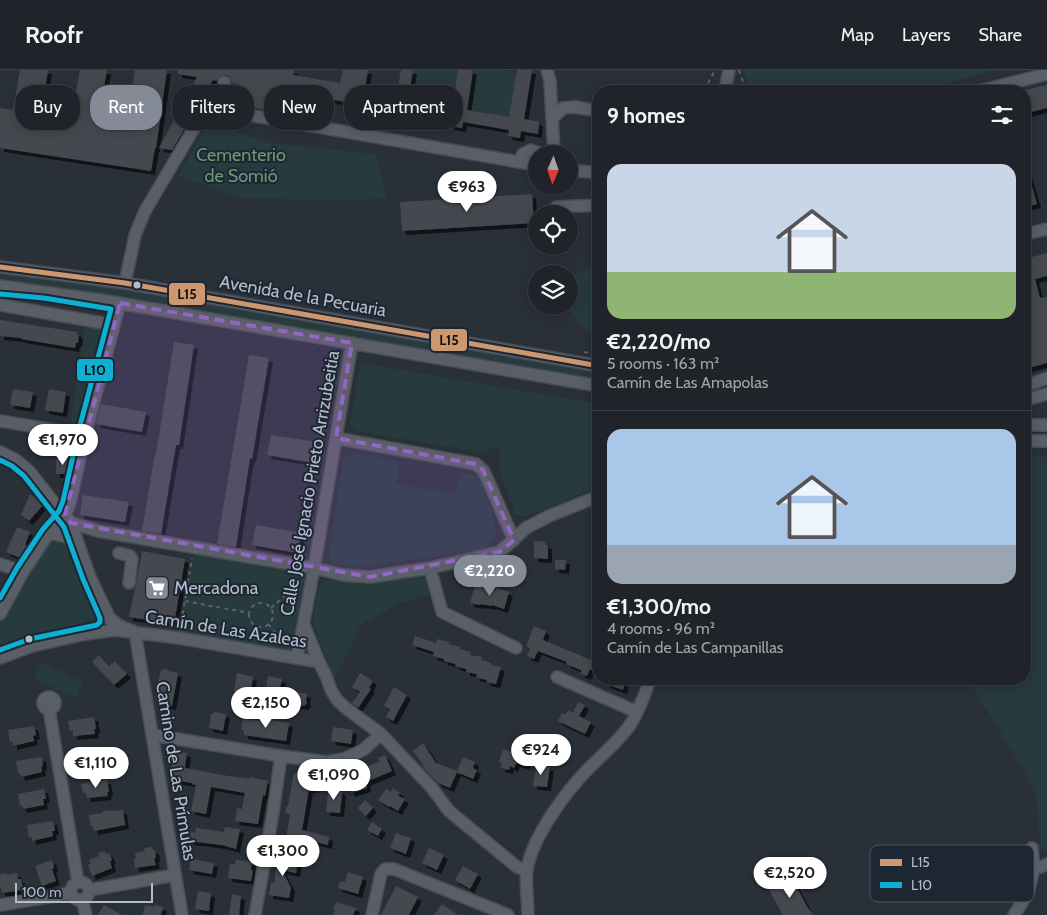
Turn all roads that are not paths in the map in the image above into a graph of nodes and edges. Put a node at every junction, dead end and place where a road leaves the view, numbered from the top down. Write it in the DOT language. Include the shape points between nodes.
graph roads {
  1 [pos="547,70"];
  2 [pos="729,70"];
  3 [pos="1047,74"];
  4 [pos="726,85"];
  5 [pos="1003,85"];
  6 [pos="592,110"];
  7 [pos="254,115"];
  8 [pos="552,119"];
  9 [pos="193,130"];
  10 [pos="553,139"];
  11 [pos="546,145"];
  12 [pos="553,145"];
  13 [pos="528,152"];
  14 [pos="519,162"];
  15 [pos="528,164"];
  16 [pos="578,171"];
  17 [pos="592,172"];
  18 [pos="592,205"];
  19 [pos="578,206"];
  20 [pos="1047,228"];
  21 [pos="1031,232"];
  22 [pos="0,267"];
  23 [pos="125,283"];
  24 [pos="0,286"];
  25 [pos="120,303"];
  26 [pos="0,305"];
  27 [pos="114,325"];
  28 [pos="352,343"];
  29 [pos="592,365"];
  30 [pos="1047,378"];
  31 [pos="1031,384"];
  32 [pos="592,385"];
  33 [pos="1047,394"];
  34 [pos="1031,398"];
  35 [pos="0,421"];
  36 [pos="1031,425"];
  37 [pos="1047,425"];
  38 [pos="85,435"];
  39 [pos="336,438"];
  40 [pos="1031,441"];
  41 [pos="1047,441"];
  42 [pos="0,452"];
  43 [pos="592,499"];
  44 [pos="68,519"];
  45 [pos="98,531"];
  46 [pos="48,533"];
  47 [pos="514,540"];
  48 [pos="79,547"];
  49 [pos="119,553"];
  50 [pos="0,564"];
  51 [pos="314,568"];
  52 [pos="430,568"];
  53 [pos="23,572"];
  54 [pos="129,582"];
  55 [pos="0,614"];
  56 [pos="108,616"];
  57 [pos="304,625"];
  58 [pos="115,630"];
  59 [pos="99,632"];
  60 [pos="135,632"];
  61 [pos="516,648"];
  62 [pos="3,655"];
  63 [pos="297,658"];
  64 [pos="319,662"];
  65 [pos="557,677"];
  66 [pos="648,685"];
  67 [pos="49,709"];
  68 [pos="637,712"];
  69 [pos="381,734"];
  70 [pos="153,735"];
  71 [pos="281,756"];
  72 [pos="1047,864"];
  73 [pos="1034,868"];
  74 [pos="527,870"];
  75 [pos="175,875"];
  76 [pos="78,882"];
  77 [pos="89,890"];
  78 [pos="71,893"];
  79 [pos="82,900"];
  80 [pos="0,905"];
  81 [pos="86,915"];
  82 [pos="182,915"];
  83 [pos="255,915"];
  84 [pos="372,915"];
  85 [pos="508,915"];
  86 [pos="528,915"];
  1 -- 8 [label="street"];
  2 -- 4 [label="street"];
  3 -- 5 [label="street"];
  6 -- 8 [label="street" via="563,108"];
  7 -- 14 [label="street"];
  8 -- 10 [label="street"];
  9 -- 23 [label="street" via="145,211 135,235"];
  10 -- 11 [label="street"];
  10 -- 12 [label="street"];
  13 -- 14 [label="street"];
  14 -- 15 [label="street"];
  16 -- 17 [label="street"];
  18 -- 19 [label="street"];
  20 -- 21 [label="street"];
  22 -- 23 [label="street, Avenida de la Pecuaria"];
  23 -- 29 [label="street, Avenida de la Pecuaria"];
  24 -- 25 [label="street"];
  25 -- 27 [label="street"];
  25 -- 28 [label="street"];
  26 -- 27 [label="street"];
  27 -- 38 [label="street"];
  28 -- 32 [label="street"];
  28 -- 39 [label="street, Calle José Ignacio Prieto Arrizubeitia"];
  30 -- 31 [label="street"];
  33 -- 34 [label="street"];
  35 -- 38 [label="street"];
  36 -- 37 [label="street"];
  38 -- 44 [label="street"];
  39 -- 47 [label="street" via="476,464 483,470"];
  39 -- 51 [label="street, Calle José Ignacio Prieto Arrizubeitia"];
  40 -- 41 [label="street"];
  42 -- 44 [label="street" via="29,470"];
  43 -- 47 [label="street" via="526,528"];
  44 -- 45 [label="street"];
  44 -- 46 [label="street"];
  44 -- 48 [label="street"];
  45 -- 48 [label="street" via="90,533"];
  45 -- 51 [label="street"];
  46 -- 48 [label="street" via="72,538"];
  46 -- 53 [label="street"];
  47 -- 52 [label="street" via="500,552"];
  48 -- 56 [label="street"];
  49 -- 54 [label="street" via="132,559"];
  50 -- 53 [label="street"];
  51 -- 52 [label="street" via="370,577"];
  51 -- 57 [label="street, Calle José Ignacio Prieto Arrizubeitia"];
  52 -- 61 [label="street" via="442,612"];
  53 -- 55 [label="street"];
  56 -- 58 [label="street"];
  56 -- 59 [label="street" via="108,624"];
  56 -- 60 [label="street" via="118,625"];
  57 -- 63 [label="street, Calle José Ignacio Prieto Arrizubeitia"];
  57 -- 64 [label="street"];
  58 -- 59 [label="street, Camín de Las Azaleas"];
  58 -- 60 [label="street, Camín de Las Azaleas"];
  59 -- 62 [label="street, Camín de Las Azaleas"];
  60 -- 63 [label="street, Camín de Las Azaleas"];
  60 -- 70 [label="street, Camino de Las Prímulas"];
  63 -- 64 [label="street, Camín de Las Azaleas"];
  64 -- 69 [label="street, Camín de Las Azaleas" via="337,700"];
  65 -- 68 [label="street"];
  66 -- 68 [label="street"];
  67 -- 76 [label="street"];
  68 -- 74 [label="street" via="630,725 560,802 534,845"];
  69 -- 71 [label="street" via="363,750 344,759 327,762"];
  69 -- 74 [label="street, Camín de Las Azaleas" via="432,788 449,812 517,867"];
  70 -- 71 [label="street"];
  70 -- 75 [label="street, Camino de Las Prímulas"];
  71 -- 83 [label="street"];
  72 -- 73 [label="street"];
  74 -- 86 [label="street"];
  75 -- 77 [label="street"];
  75 -- 82 [label="street, Camino de Las Prímulas"];
  76 -- 77 [label="street" via="87,884"];
  76 -- 78 [label="street" via="71,887"];
  77 -- 79 [label="street" via="88,896"];
  78 -- 79 [label="street" via="74,898"];
  78 -- 80 [label="street"];
  79 -- 81 [label="street"];
  84 -- 85 [label="street" via="381,874 385,869 394,869"];
}
